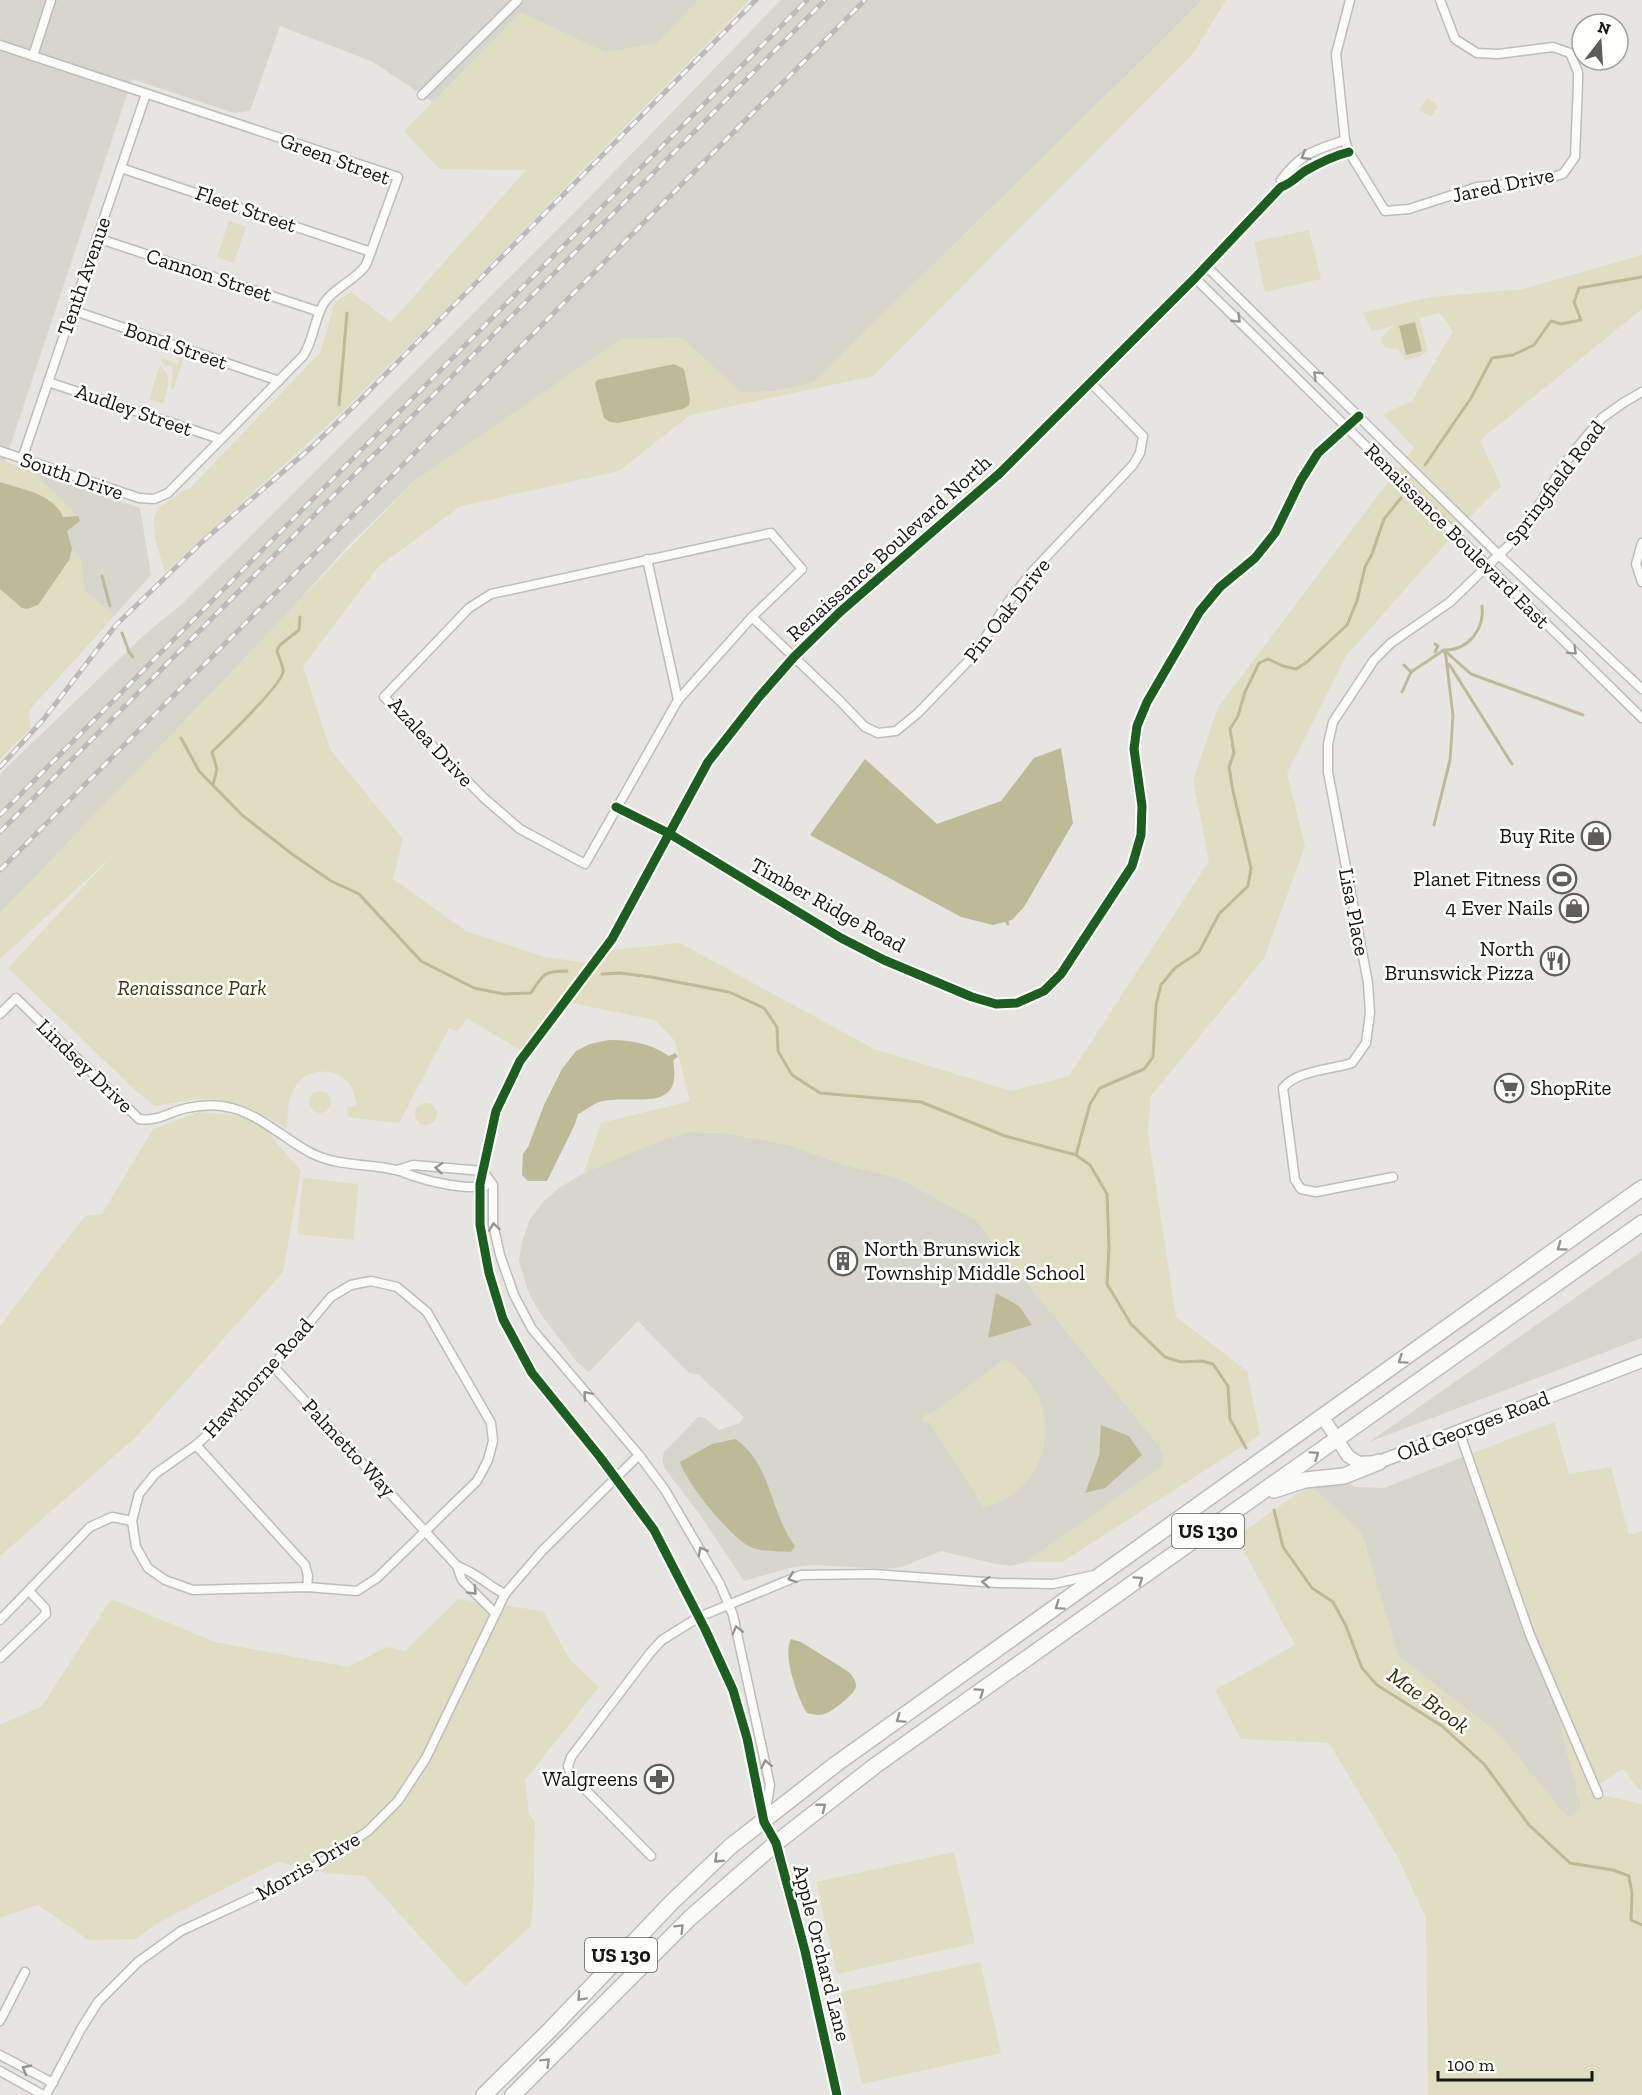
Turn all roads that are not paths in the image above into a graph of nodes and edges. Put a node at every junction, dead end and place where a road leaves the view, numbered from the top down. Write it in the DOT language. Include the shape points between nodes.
graph roads {
  1 [pos="51,0"];
  2 [pos="518,0"];
  3 [pos="1351,0"];
  4 [pos="1440,0"];
  5 [pos="0,45"];
  6 [pos="33,56"];
  7 [pos="146,94"];
  8 [pos="423,95"];
  9 [pos="1344,140"];
  10 [pos="1349,152"];
  11 [pos="121,168"];
  12 [pos="1281,187"];
  13 [pos="97,237"];
  14 [pos="371,252"];
  15 [pos="1206,266"];
  16 [pos="1196,278"];
  17 [pos="72,310"];
  18 [pos="320,312"];
  19 [pos="48,381"];
  20 [pos="279,381"];
  21 [pos="1091,383"];
  22 [pos="1642,392"];
  23 [pos="1359,416"];
  24 [pos="1347,427"];
  25 [pos="220,439"];
  26 [pos="0,451"];
  27 [pos="22,459"];
  28 [pos="144,499"];
  29 [pos="1642,543"];
  30 [pos="1499,555"];
  31 [pos="647,559"];
  32 [pos="1487,566"];
  33 [pos="1642,582"];
  34 [pos="752,617"];
  35 [pos="794,657"];
  36 [pos="1642,689"];
  37 [pos="678,700"];
  38 [pos="1640,713"];
  39 [pos="616,807"];
  40 [pos="670,834"];
  41 [pos="0,1014"];
  42 [pos="396,1170"];
  43 [pos="483,1171"];
  44 [pos="1393,1177"];
  45 [pos="493,1185"];
  46 [pos="480,1187"];
  47 [pos="1642,1188"];
  48 [pos="1642,1222"];
  49 [pos="1642,1361"];
  50 [pos="272,1365"];
  51 [pos="1322,1416"];
  52 [pos="1459,1431"];
  53 [pos="1337,1440"];
  54 [pos="196,1445"];
  55 [pos="639,1455"];
  56 [pos="1379,1462"];
  57 [pos="616,1479"];
  58 [pos="1259,1495"];
  59 [pos="132,1521"];
  60 [pos="426,1532"];
  61 [pos="457,1566"];
  62 [pos="1106,1572"];
  63 [pos="307,1587"];
  64 [pos="28,1591"];
  65 [pos="505,1594"];
  66 [pos="728,1604"];
  67 [pos="495,1613"];
  68 [pos="699,1617"];
  69 [pos="0,1620"];
  70 [pos="0,1658"];
  71 [pos="1598,1794"];
  72 [pos="764,1822"];
  73 [pos="776,1843"];
  74 [pos="651,1856"];
  75 [pos="25,1972"];
  76 [pos="0,2021"];
  77 [pos="0,2055"];
  78 [pos="0,2071"];
  79 [pos="53,2083"];
  80 [pos="45,2095"];
  81 [pos="484,2095"];
  82 [pos="513,2095"];
  83 [pos="837,2095"];
  1 -- 6 [label="street"];
  2 -- 8 [label="street"];
  3 -- 9 [label="street, Jared Drive" via="1336,54"];
  4 -- 10 [label="street, Jared Drive" via="1455,39 1477,52 1498,54 1553,47 1570,53 1578,72 1575,157 1563,174 1538,182 1477,187 1409,209 1385,211"];
  5 -- 6 [label="street"];
  6 -- 7 [label="street"];
  7 -- 11 [label="street, Tenth Avenue"];
  7 -- 14 [label="street, Green Street" via="398,177"];
  9 -- 10 [label="street, Jared Drive"];
  9 -- 12 [label="street, Renaissance Boulevard North, one-way" via="1314,150 1295,162 1281,180"];
  10 -- 12 [label="street, Renaissance Boulevard North" via="1320,162"];
  11 -- 13 [label="street, Tenth Avenue"];
  11 -- 14 [label="street, Fleet Street"];
  12 -- 15 [label="street, Renaissance Boulevard North"];
  13 -- 17 [label="street, Tenth Avenue"];
  13 -- 18 [label="street, Cannon Street"];
  14 -- 18 [label="street, Green Street" via="359,275 328,298"];
  15 -- 16 [label="street, Renaissance Boulevard North"];
  23 -- 15 [label="street, Renaissance Boulevard East, one-way"];
  16 -- 21 [label="street, Renaissance Boulevard North"];
  16 -- 24 [label="street, Renaissance Boulevard East, one-way"];
  17 -- 19 [label="street, Tenth Avenue"];
  17 -- 20 [label="street, Bond Street"];
  18 -- 20 [label="street, Green Street" via="309,347"];
  19 -- 25 [label="street, Audley Street"];
  19 -- 27 [label="street, Tenth Avenue"];
  20 -- 25 [label="street, Green Street"];
  21 -- 35 [label="street, Renaissance Boulevard North" via="1000,473"];
  21 -- 35 [label="street, Pin Oak Drive" via="1143,436 1134,465 1030,573 975,654 918,713 896,731 878,733 864,727"];
  22 -- 30 [label="street, Springfield Road" via="1602,418 1566,462 1526,525"];
  23 -- 24 [label="street, Timber Ridge Road"];
  23 -- 30 [label="street, Renaissance Boulevard East"];
  24 -- 32 [label="street, Renaissance Boulevard East"];
  24 -- 40 [label="street, Timber Ridge Road" via="1318,453 1275,533 1200,611 1147,702 1137,726 1134,749 1142,806 1141,836 1132,866 1061,974 1044,991 1017,1003 996,1004 972,997 841,938"];
  25 -- 28 [label="street, Green Street" via="168,493"];
  26 -- 27 [label="street, South Drive"];
  27 -- 28 [label="street, South Drive"];
  29 -- 33 [label="street" via="1636,564"];
  30 -- 32 [label="street, Lisa Place"];
  30 -- 36 [label="street, Renaissance Boulevard East"];
  31 -- 34 [label="street, Azalea Drive" via="771,533 802,569"];
  31 -- 37 [label="street"];
  31 -- 39 [label="street, Azalea Drive" via="491,594 469,608 384,697 520,829 585,864"];
  32 -- 38 [label="street, Renaissance Boulevard East, one-way"];
  32 -- 44 [label="street, Lisa Place" via="1450,602 1391,643 1374,660 1333,722 1328,744 1328,772 1368,983 1370,1013 1366,1043 1352,1063 1300,1076 1283,1088 1295,1180 1301,1190 1316,1192"];
  34 -- 35 [label="street"];
  34 -- 37 [label="street, Azalea Drive"];
  35 -- 40 [label="street, Renaissance Boulevard North" via="708,762"];
  37 -- 39 [label="street, Azalea Drive"];
  39 -- 40 [label="street"];
  40 -- 43 [label="street, Renaissance Boulevard North" via="612,939 520,1061 496,1111"];
  41 -- 42 [label="street, Lindsey Drive" via="16,998 139,1119 150,1121 207,1105 231,1107 255,1116 312,1153 342,1164"];
  43 -- 42 [label="street, Lindsey Drive, one-way" via="413,1165"];
  42 -- 46 [label="street, Lindsey Drive" via="463,1187"];
  43 -- 45 [label="street"];
  43 -- 46 [label="street, Renaissance Boulevard North"];
  45 -- 46 [label="street, Lindsey Drive"];
  55 -- 45 [label="street, one-way" via="532,1329 500,1255 493,1224"];
  46 -- 57 [label="street, Renaissance Boulevard North" via="480,1225 503,1319 532,1373"];
  47 -- 51 [label="highway, US 130, one-way"];
  48 -- 53 [label="highway, US 130"];
  49 -- 52 [label="street, Old Georges Road"];
  50 -- 54 [label="street, Hawthorne Road" via="246,1398"];
  50 -- 60 [label="street, Palmetto Way"];
  50 -- 60 [label="street, Hawthorne Road" via="331,1297 351,1285 371,1281 397,1287 427,1312 491,1423 493,1441 477,1481"];
  51 -- 53 [label="street, Old Georges Road"];
  51 -- 62 [label="highway, US 130"];
  52 -- 56 [label="street, Old Georges Road"];
  52 -- 71 [label="street" via="1530,1635"];
  53 -- 56 [label="street, Old Georges Road" via="1348,1456 1359,1463"];
  58 -- 53 [label="highway, US 130, one-way"];
  54 -- 59 [label="street, Hawthorne Road" via="155,1474 139,1494"];
  54 -- 63 [label="street" via="305,1565"];
  55 -- 57 [label="street, Morris Drive"];
  66 -- 55 [label="street, one-way" via="694,1538"];
  56 -- 58 [label="highway" via="1344,1476 1305,1480"];
  57 -- 65 [label="street, Morris Drive" via="542,1551"];
  57 -- 68 [label="street, Renaissance Boulevard North" via="654,1530"];
  73 -- 58 [label="highway, US 130, one-way" via="876,1765"];
  59 -- 63 [label="street, Hawthorne Road" via="136,1547 148,1568 165,1580 193,1590"];
  59 -- 64 [label="street" via="112,1517 90,1527"];
  60 -- 61 [label="street"];
  60 -- 63 [label="street, Hawthorne Road" via="377,1578 357,1591"];
  61 -- 65 [label="street" via="473,1571"];
  61 -- 67 [label="street, one-way" via="462,1580"];
  62 -- 66 [label="street, one-way" via="1053,1584 873,1574 801,1575"];
  62 -- 72 [label="highway, US 130, one-way" via="836,1764"];
  64 -- 69 [label="street"];
  64 -- 70 [label="street" via="46,1614"];
  65 -- 67 [label="street, Morris Drive"];
  66 -- 68 [label="street"];
  72 -- 66 [label="street, one-way" via="770,1785 744,1658"];
  67 -- 79 [label="street, Morris Drive" via="426,1758 398,1801 368,1831 319,1864 181,1931 138,1962 98,2002"];
  68 -- 72 [label="street, Renaissance Boulevard North" via="733,1690"];
  68 -- 74 [label="street" via="662,1640 650,1653 567,1766 571,1775"];
  72 -- 73 [label="street, Apple Orchard Lane"];
  72 -- 81 [label="highway, US 130, one-way" via="731,1846 672,1902"];
  82 -- 73 [label="highway, US 130, one-way" via="690,1918"];
  73 -- 83 [label="street, Apple Orchard Lane"];
  75 -- 76 [label="street"];
  79 -- 77 [label="street, one-way"];
  78 -- 80 [label="street"];
  79 -- 80 [label="street, Morris Drive"];
}
